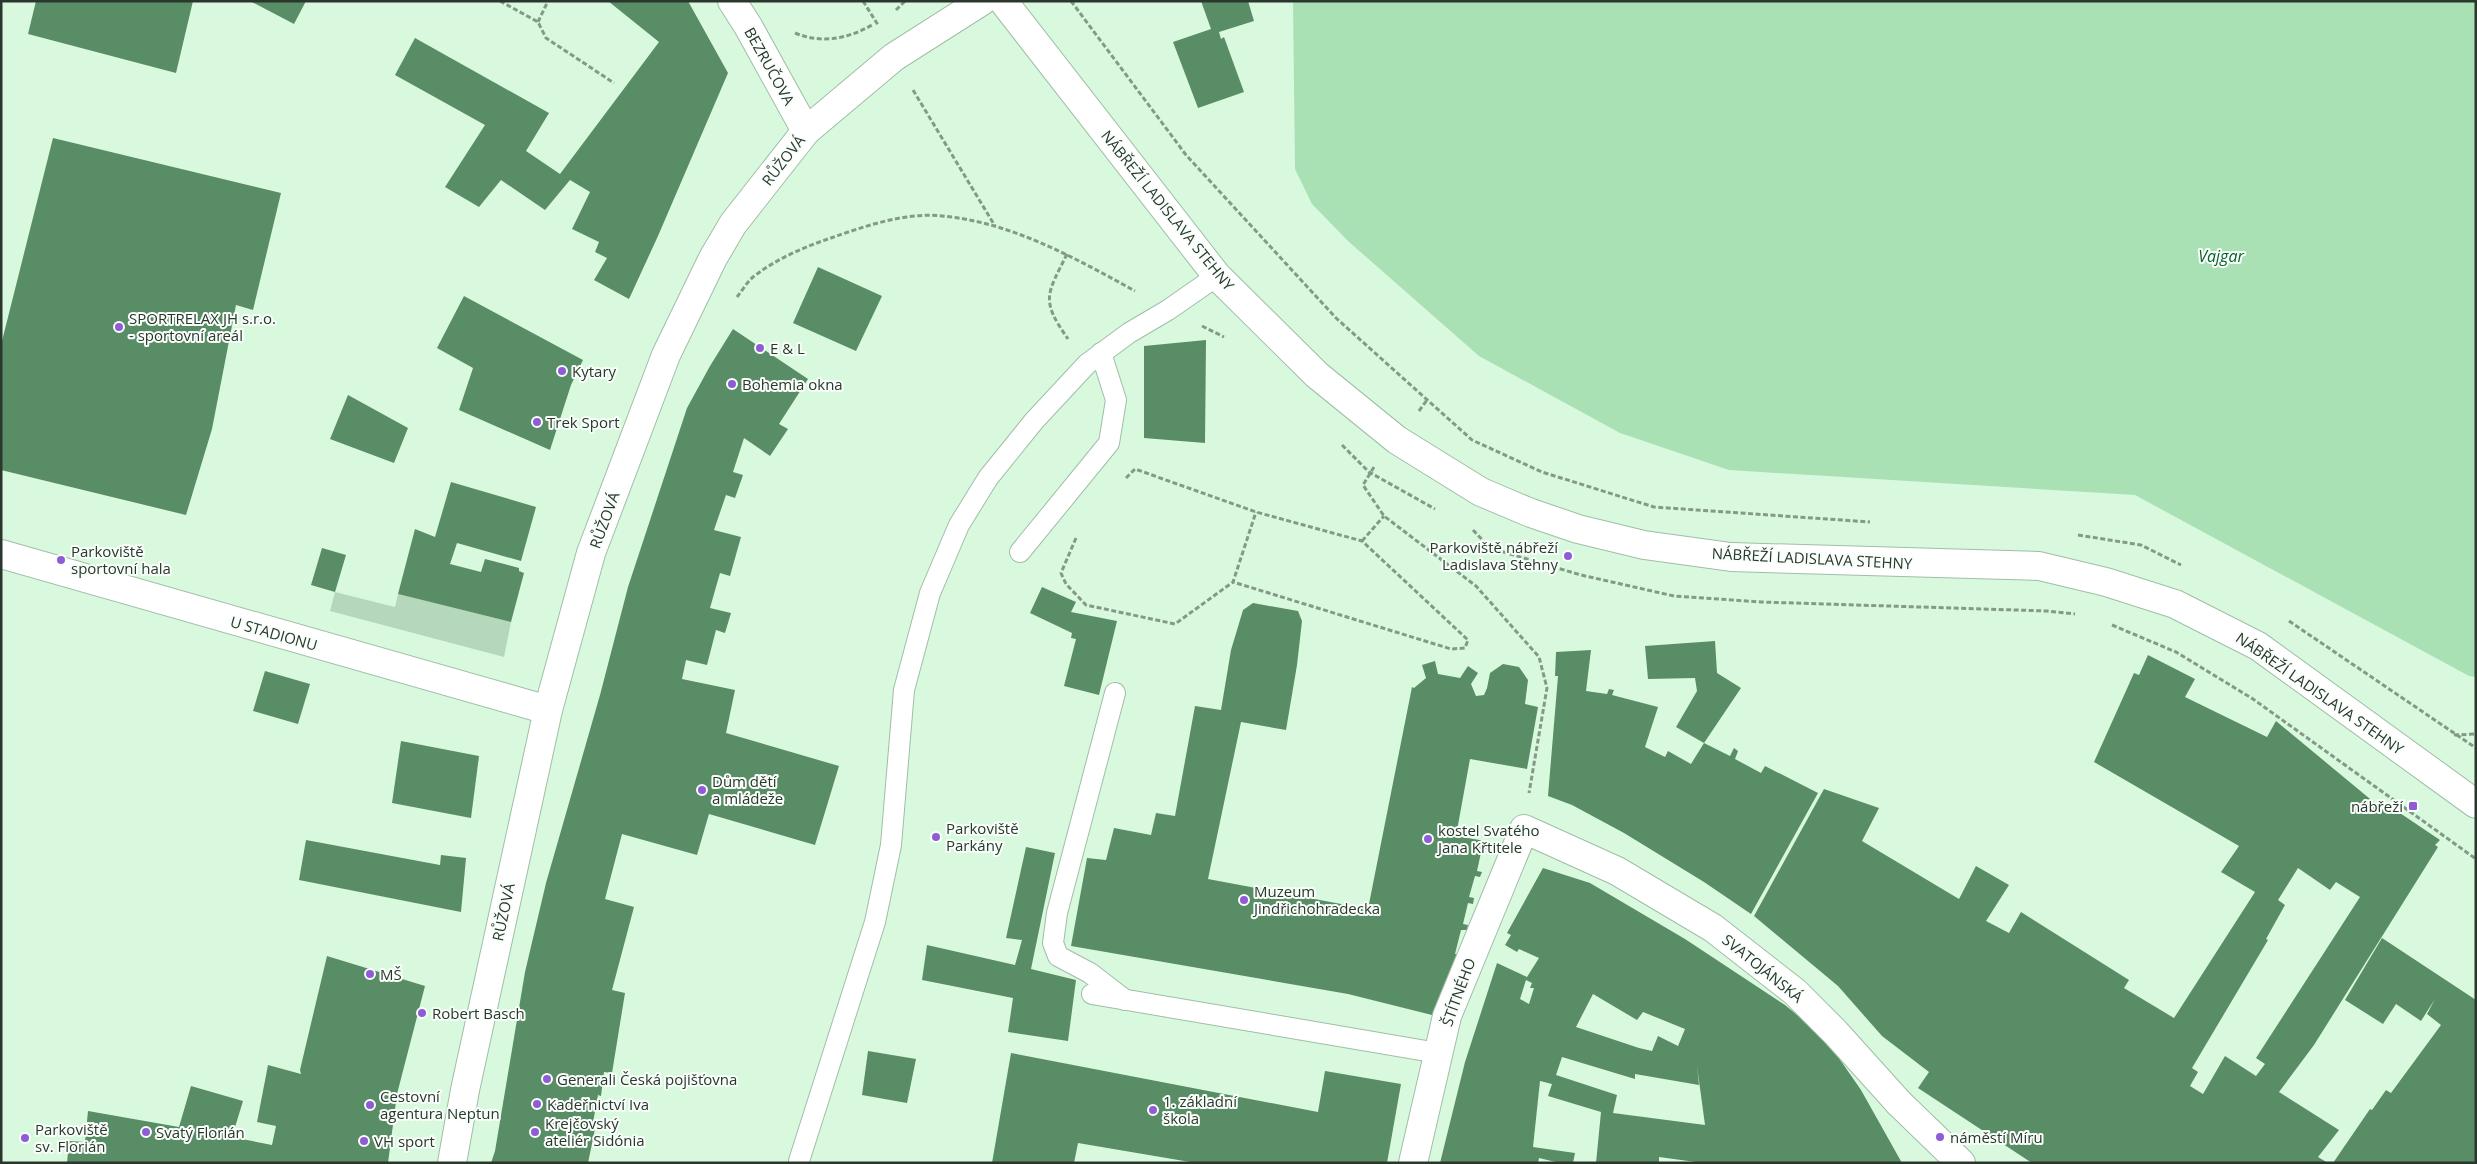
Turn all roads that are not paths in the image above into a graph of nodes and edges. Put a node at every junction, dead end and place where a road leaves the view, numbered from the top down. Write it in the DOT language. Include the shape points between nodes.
graph roads {
  1 [pos="732,1"];
  2 [pos="982,1"];
  3 [pos="1003,1"];
  4 [pos="806,131"];
  5 [pos="1217,276"];
  6 [pos="1094,359"];
  7 [pos="1020,552"];
  8 [pos="2,556"];
  9 [pos="1115,693"];
  10 [pos="548,710"];
  11 [pos="2476,804"];
  12 [pos="1524,828"];
  13 [pos="1092,994"];
  14 [pos="1125,1000"];
  15 [pos="1438,1053"];
  16 [pos="799,1161"];
  17 [pos="452,1163"];
  18 [pos="1413,1163"];
  19 [pos="1961,1163"];
  1 -- 4 [label="street, BEZRUČOVA"];
  2 -- 4 [label="street, RŮŽOVÁ" via="894,57"];
  3 -- 5 [label="street, NÁBŘEŽÍ LADISLAVA STEHNY"];
  4 -- 10 [label="street, RŮŽOVÁ" via="732,224 666,355 591,553"];
  5 -- 6 [label="lane"];
  5 -- 11 [label="street, NÁBŘEŽÍ LADISLAVA STEHNY" via="1317,375 1397,440 1481,492 1531,513 1578,529 1644,545 1731,557 2040,566 2106,582 2175,604 2258,646"];
  6 -- 7 [label="lane" via="1116,400 1110,443"];
  6 -- 16 [label="lane" via="1034,421 988,478 960,525 930,593 904,690 891,845 875,922"];
  8 -- 10 [label="street, U STADIONU"];
  9 -- 14 [label="lane" via="1057,912 1053,943 1058,956 1090,973"];
  10 -- 17 [label="street, RŮŽOVÁ" via="467,1080"];
  12 -- 15 [label="street, ŠTÍTNÉHO" via="1447,1016"];
  12 -- 19 [label="street, SVATOJÁNSKÁ" via="1617,871 1713,928 1795,992"];
  13 -- 14 [label="lane"];
  14 -- 15 [label="lane"];
  15 -- 18 [label="street, ŠTÍTNÉHO"];
}
